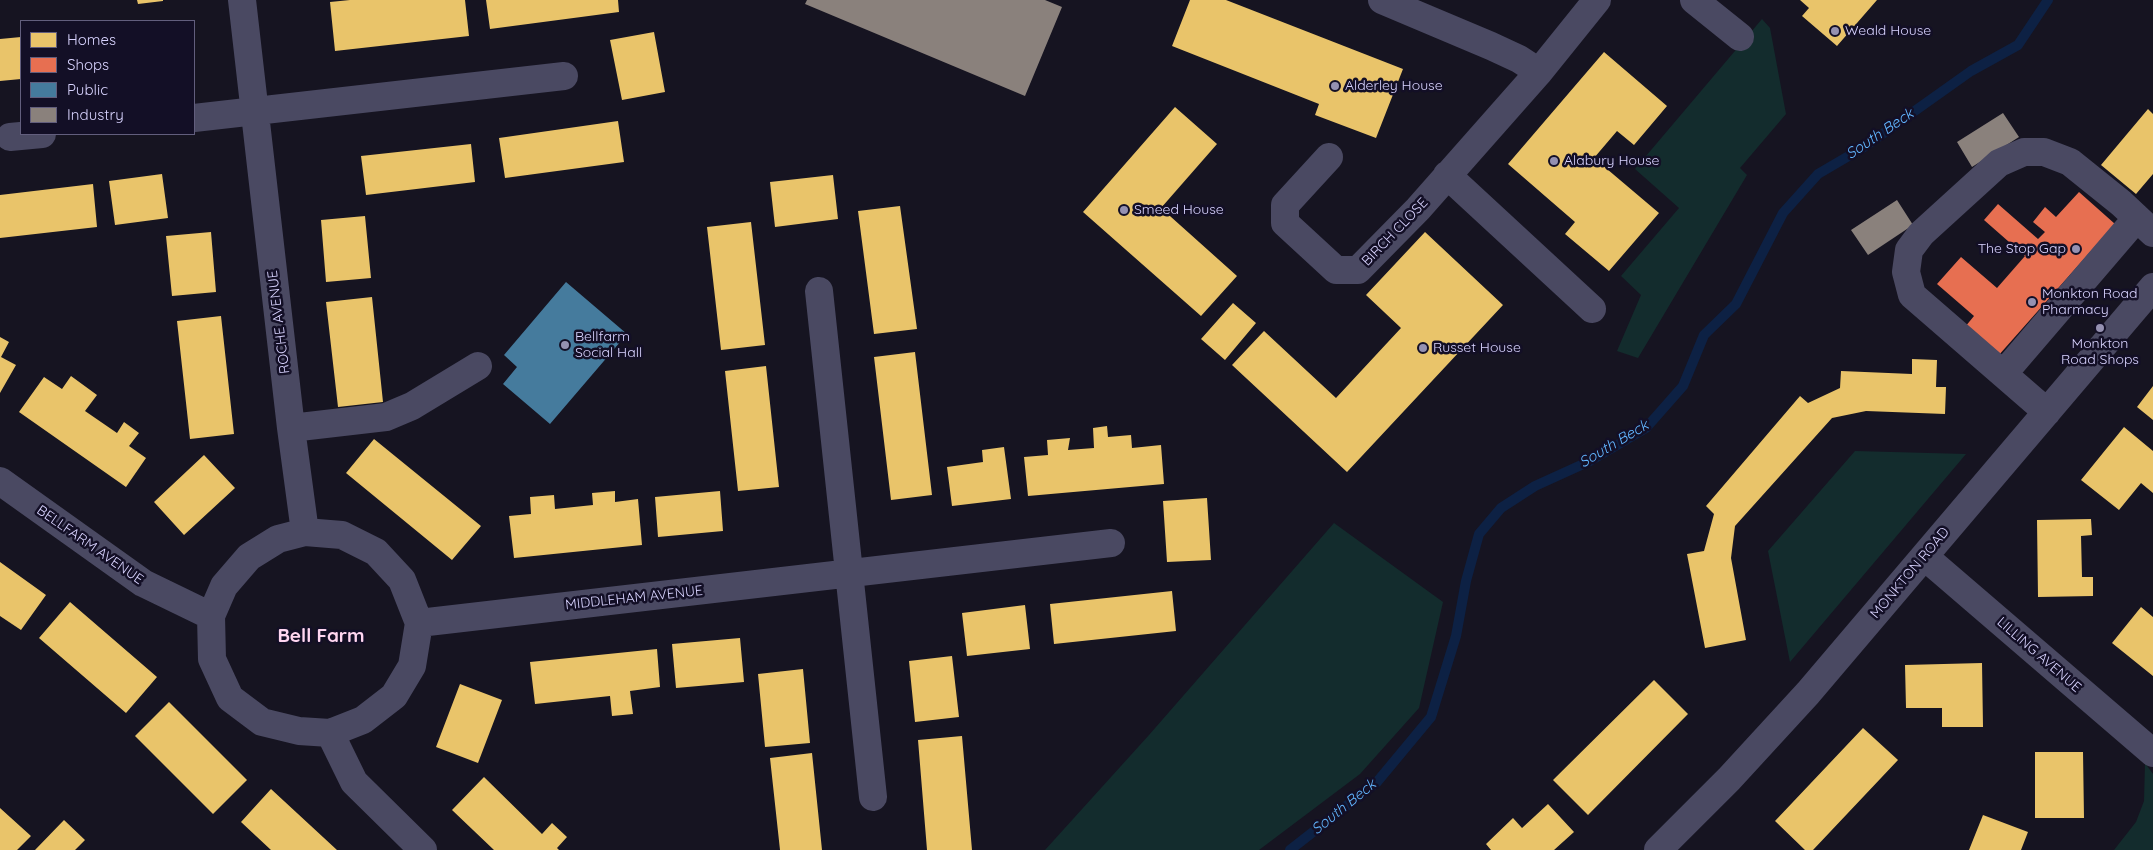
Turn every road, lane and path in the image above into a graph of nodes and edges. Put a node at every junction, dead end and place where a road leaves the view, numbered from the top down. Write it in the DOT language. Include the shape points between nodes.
graph roads {
  1 [pos="242,0"];
  2 [pos="1382,0"];
  3 [pos="1597,0"];
  4 [pos="1694,0"];
  5 [pos="1740,37"];
  6 [pos="1539,72"];
  7 [pos="564,76"];
  8 [pos="255,112"];
  9 [pos="195,118"];
  10 [pos="31,135"];
  11 [pos="10,137"];
  12 [pos="1330,157"];
  13 [pos="1447,175"];
  14 [pos="2145,226"];
  15 [pos="2153,287"];
  16 [pos="819,291"];
  17 [pos="1592,310"];
  18 [pos="478,366"];
  19 [pos="2004,373"];
  20 [pos="2047,412"];
  21 [pos="291,428"];
  22 [pos="0,481"];
  23 [pos="305,532"];
  24 [pos="1111,543"];
  25 [pos="1925,557"];
  26 [pos="849,574"];
  27 [pos="211,616"];
  28 [pos="419,623"];
  29 [pos="330,733"];
  30 [pos="2153,753"];
  31 [pos="873,797"];
  32 [pos="423,850"];
  33 [pos="1658,850"];
  1 -- 8 [label="street, ROCHE AVENUE"];
  2 -- 6 [label="street" via="1492,46"];
  3 -- 6 [label="street, BIRCH CLOSE"];
  4 -- 5 [label="street"];
  6 -- 13 [label="street, BIRCH CLOSE"];
  7 -- 8 [label="street"];
  8 -- 9 [label="street"];
  8 -- 21 [label="street, ROCHE AVENUE"];
  10 -- 11 [label="street"];
  12 -- 13 [label="street, BIRCH CLOSE" via="1286,206 1285,223 1336,270 1358,270"];
  13 -- 17 [label="street"];
  14 -- 19 [label="street"];
  14 -- 19 [label="street" via="2070,162 2044,152 2024,152 1999,163 1921,234 1909,250 1906,272 1912,295"];
  15 -- 20 [label="street, MONKTON ROAD"];
  16 -- 26 [label="street"];
  18 -- 21 [label="street" via="412,406 386,417"];
  19 -- 20 [label="street"];
  20 -- 25 [label="street, MONKTON ROAD"];
  21 -- 23 [label="street, ROCHE AVENUE"];
  22 -- 27 [label="street, BELLFARM AVENUE" via="143,583"];
  23 -- 27 [label="street" via="278,539 249,557 224,586"];
  23 -- 28 [label="street" via="342,535 376,552 402,580"];
  24 -- 26 [label="street, MIDDLEHAM AVENUE"];
  25 -- 30 [label="street, LILLING AVENUE"];
  25 -- 33 [label="street, MONKTON ROAD" via="1808,693"];
  26 -- 28 [label="street, MIDDLEHAM AVENUE"];
  26 -- 31 [label="street"];
  27 -- 29 [label="street" via="212,659 230,698 262,722 299,731"];
  28 -- 29 [label="street" via="412,666 394,696 363,720"];
  29 -- 32 [label="street" via="354,782"];
}
